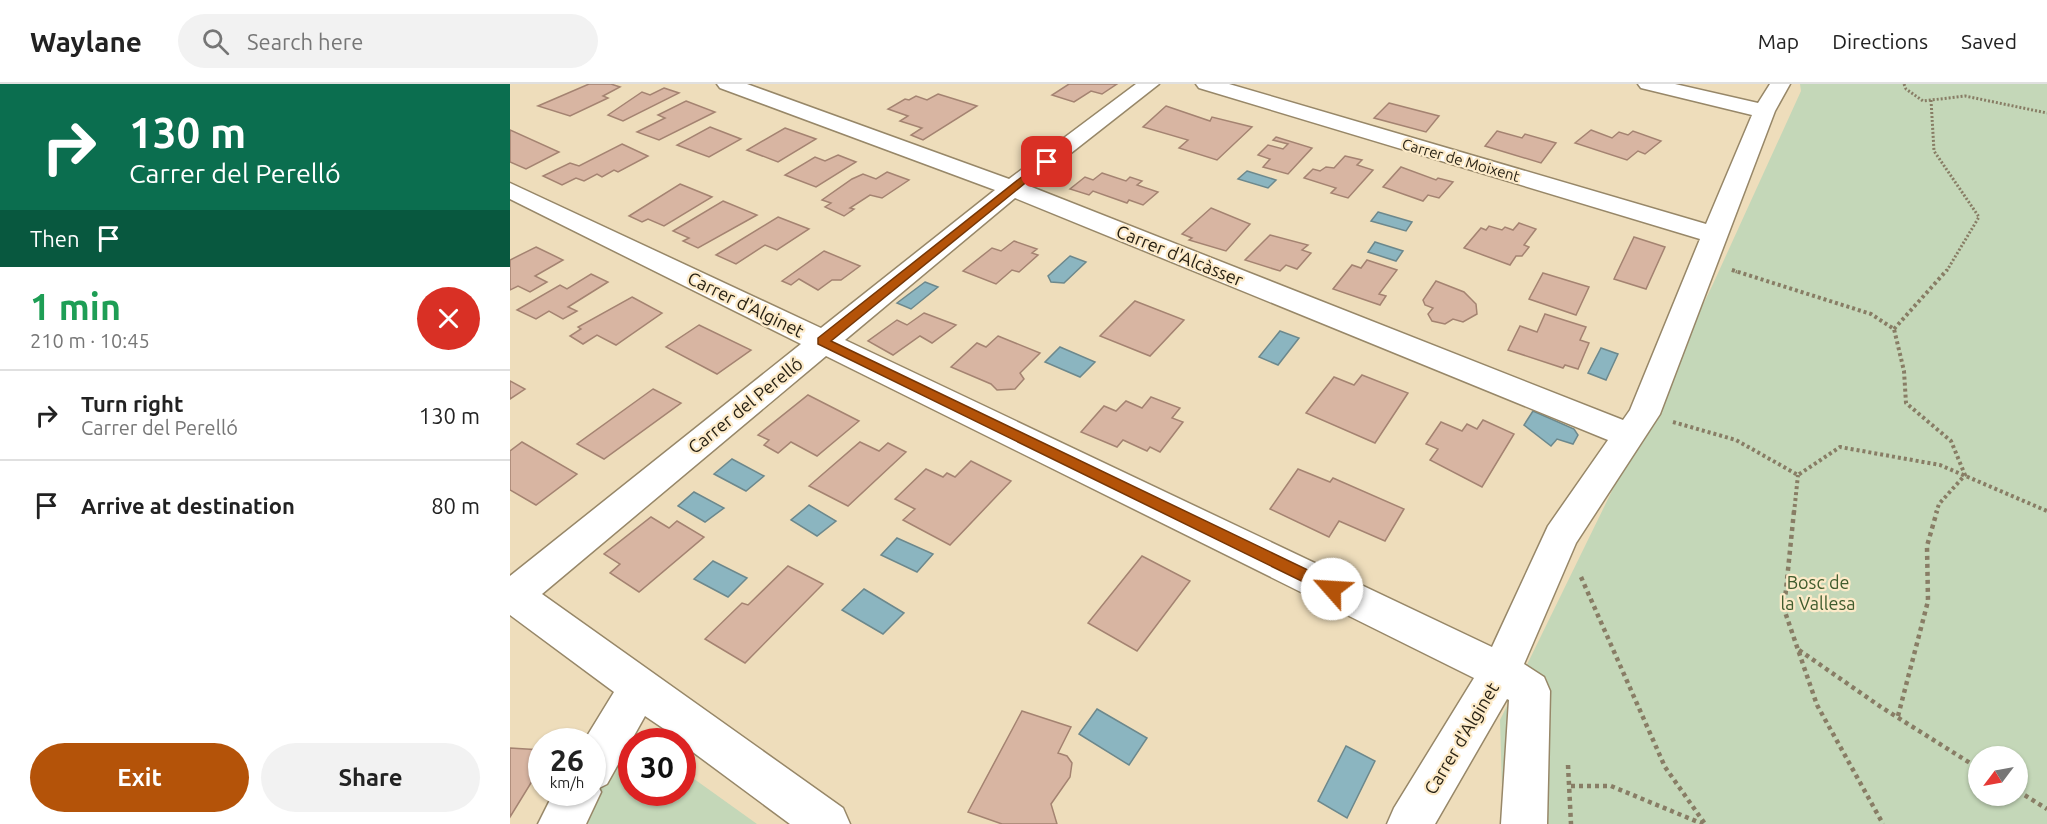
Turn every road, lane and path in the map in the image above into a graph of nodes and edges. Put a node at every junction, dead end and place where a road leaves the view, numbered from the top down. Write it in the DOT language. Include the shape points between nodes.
graph roads {
  1 [pos="727,84"];
  2 [pos="1149,84"];
  3 [pos="1206,84"];
  4 [pos="1648,84"];
  5 [pos="1780,84"];
  6 [pos="1904,84"];
  7 [pos="1931,100"];
  8 [pos="1764,111"];
  9 [pos="2047,113"];
  10 [pos="1012,188"];
  11 [pos="510,190"];
  12 [pos="1711,249"];
  13 [pos="1894,329"];
  14 [pos="823,341"];
  15 [pos="1637,425"];
  16 [pos="1798,475"];
  17 [pos="1965,476"];
  18 [pos="2047,511"];
  19 [pos="1561,536"];
  20 [pos="511,596"];
  21 [pos="1798,649"];
  22 [pos="1501,671"];
  23 [pos="639,688"];
  24 [pos="1898,716"];
  25 [pos="606,745"];
  26 [pos="1968,762"];
  27 [pos="1571,786"];
  28 [pos="2028,797"];
  29 [pos="571,806"];
  30 [pos="2047,809"];
  31 [pos="561,824"];
  32 [pos="827,824"];
  33 [pos="1410,824"];
  34 [pos="1524,824"];
  35 [pos="1704,824"];
  36 [pos="1883,824"];
  1 -- 10 [label="street, Carrer d'Alcàsser"];
  2 -- 10 [label="street, Carrer del Perelló"];
  3 -- 12 [label="street, Carrer de Moixent"];
  4 -- 8 [label="street"];
  5 -- 8 [label="street"];
  6 -- 7 [label="path" via="1923,101"];
  7 -- 9 [label="path" via="1965,96"];
  7 -- 13 [label="path" via="1934,151 1979,217 1962,252 1931,292"];
  8 -- 12 [label="street"];
  10 -- 14 [label="street, Carrer del Perelló"];
  10 -- 15 [label="street, Carrer d'Alcàsser"];
  11 -- 14 [label="street, Carrer d'Alginet"];
  12 -- 13 [label="path" via="1871,314"];
  12 -- 15 [label="street"];
  13 -- 17 [label="path" via="1904,371 1906,403 1951,441"];
  14 -- 20 [label="street, Carrer del Perelló"];
  14 -- 22 [label="street, Carrer d'Alginet"];
  15 -- 16 [label="path" via="1736,440"];
  15 -- 19 [label="street"];
  16 -- 17 [label="path" via="1840,447 1940,465"];
  16 -- 21 [label="path" via="1784,609"];
  17 -- 18 [label="path"];
  17 -- 24 [label="path" via="1940,504 1927,546 1928,601"];
  19 -- 22 [label="street"];
  19 -- 35 [label="path" via="1665,767"];
  20 -- 23 [label="street"];
  21 -- 26 [label="path"];
  21 -- 36 [label="path" via="1817,705"];
  22 -- 33 [label="street, Carrer d'Alginet"];
  22 -- 34 [label="street" via="1530,691"];
  23 -- 25 [label="street"];
  23 -- 32 [label="street"];
  27 -- 35 [label="path" via="1611,786"];
  28 -- 30 [label="path"];
  29 -- 31 [label="street"];
}
